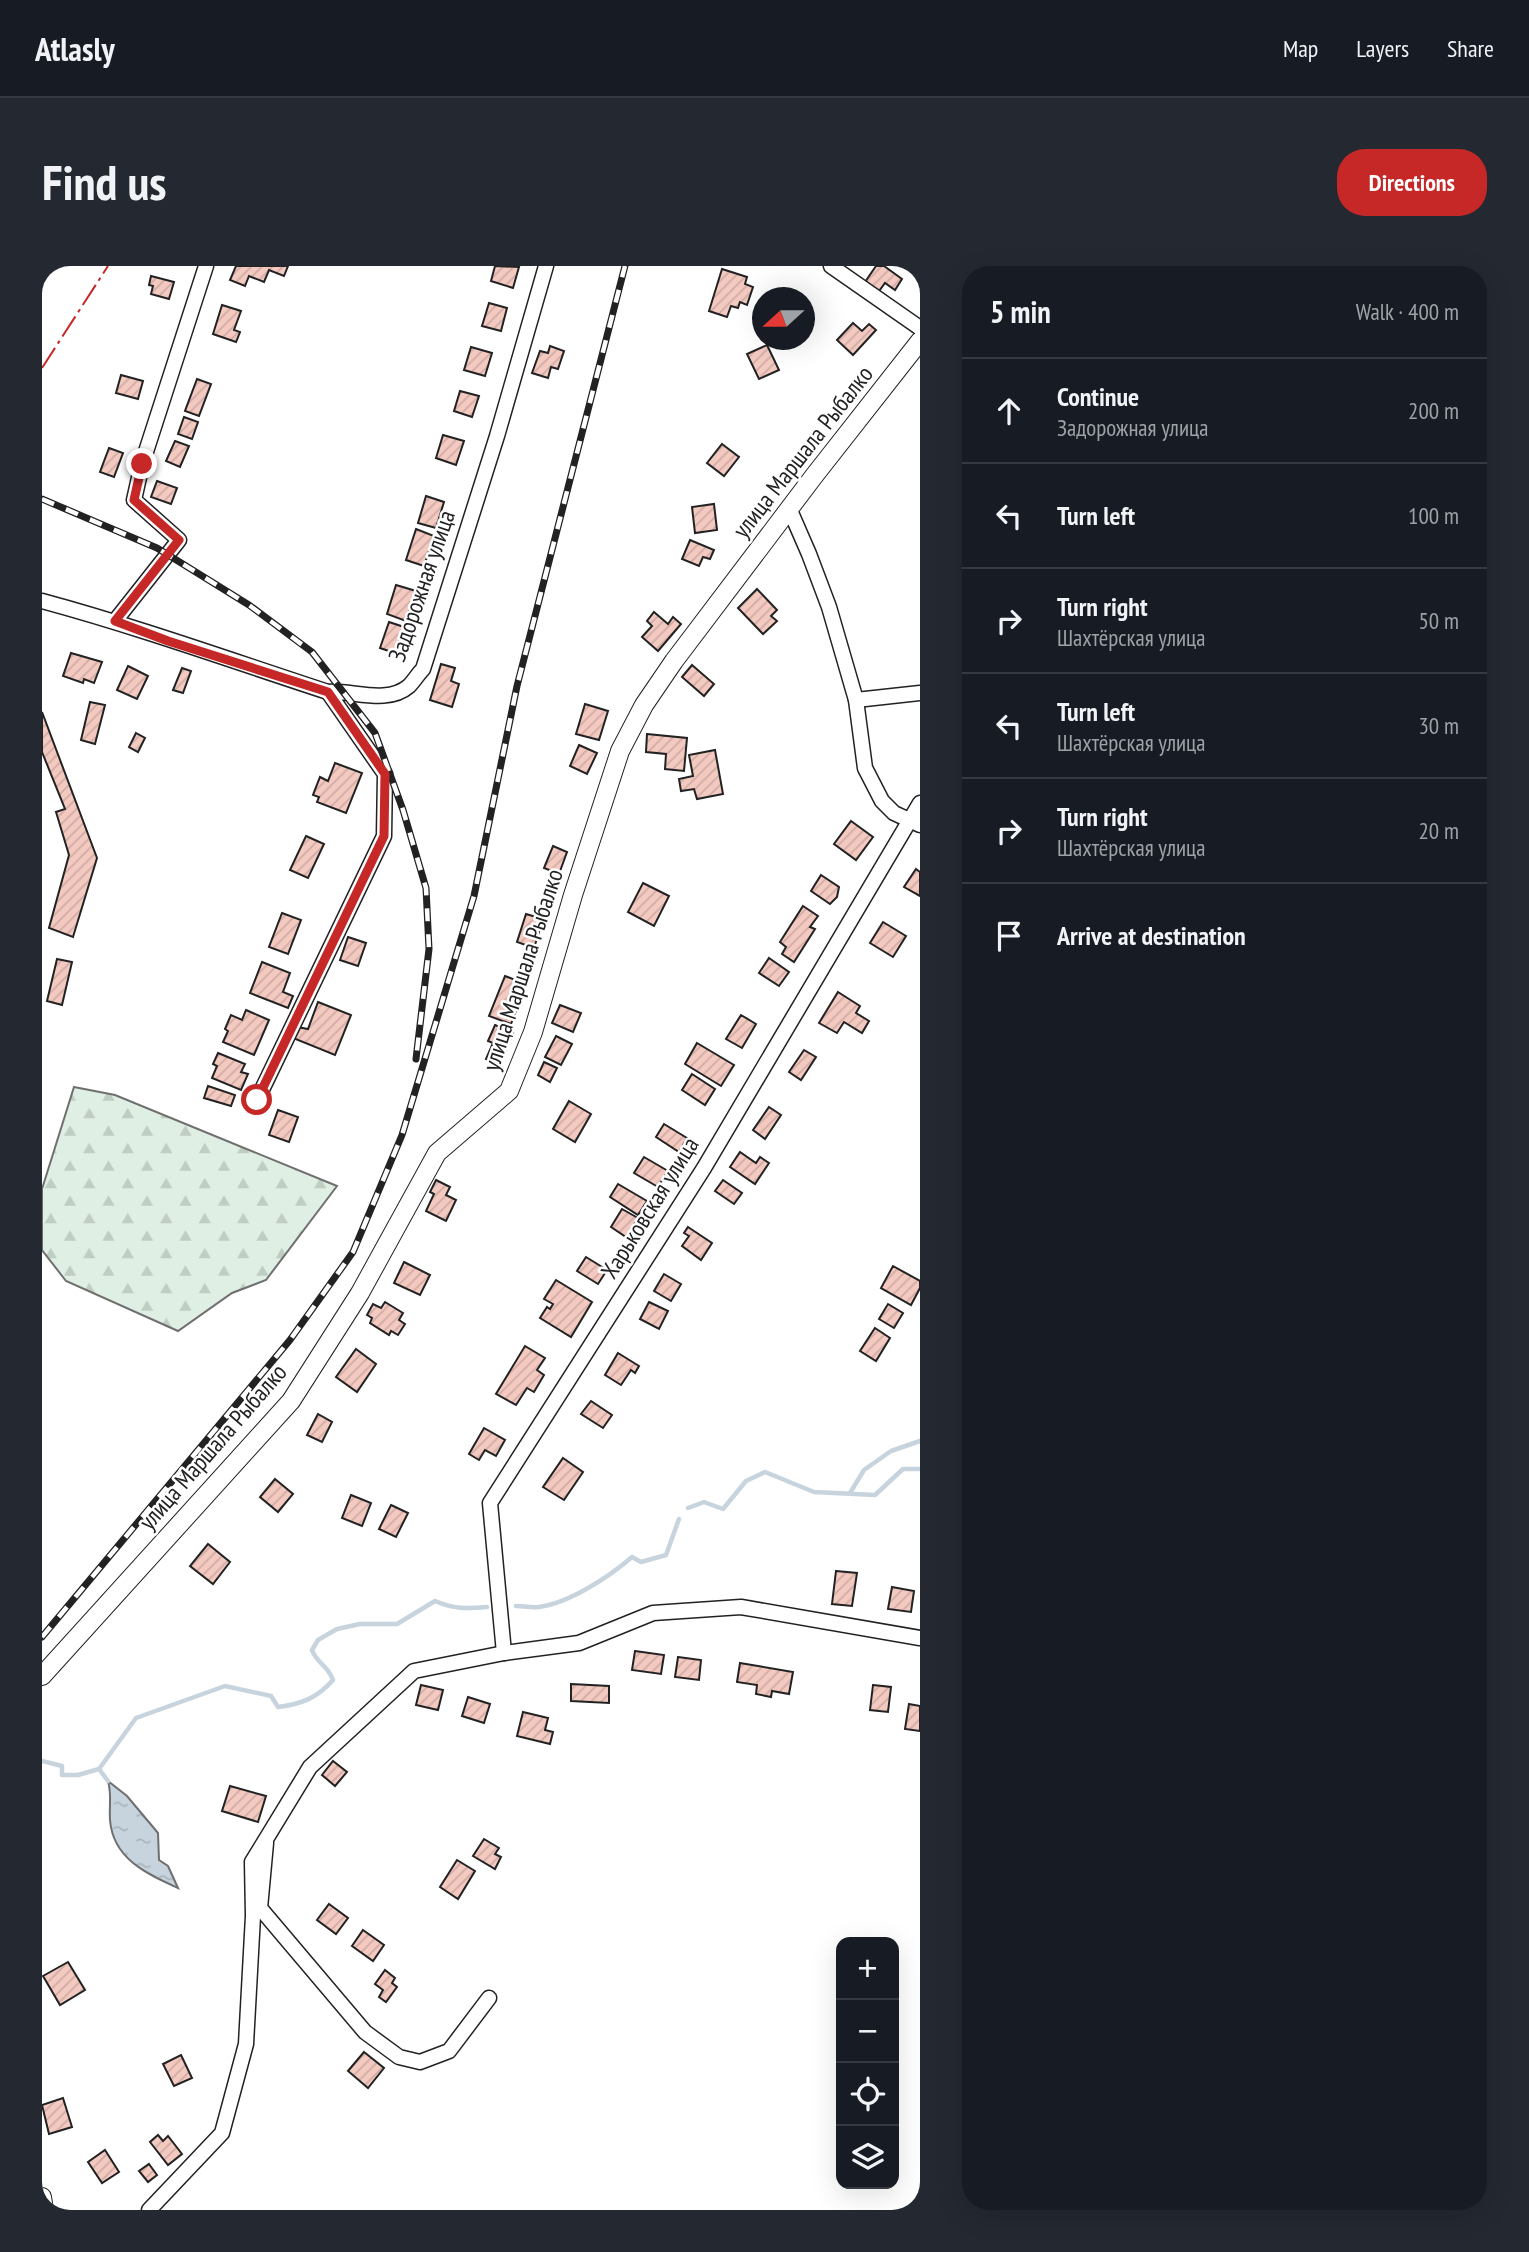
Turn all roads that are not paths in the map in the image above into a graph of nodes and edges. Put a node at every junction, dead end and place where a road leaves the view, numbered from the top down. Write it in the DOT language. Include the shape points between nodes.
graph roads {
  1 [pos="206,266"];
  2 [pos="547,266"];
  3 [pos="831,266"];
  4 [pos="920,328"];
  5 [pos="920,341"];
  6 [pos="789,508"];
  7 [pos="42,601"];
  8 [pos="115,621"];
  9 [pos="328,692"];
  10 [pos="920,693"];
  11 [pos="856,699"];
  12 [pos="920,803"];
  13 [pos="915,822"];
  14 [pos="257,1100"];
  15 [pos="920,1638"];
  16 [pos="504,1653"];
  17 [pos="42,1675"];
  18 [pos="267,1835"];
  19 [pos="489,1998"];
  20 [pos="42,2197"];
  21 [pos="44,2210"];
  22 [pos="149,2210"];
  1 -- 8 [label="street" via="134,500 179,540"];
  2 -- 9 [label="street, Задорожная улица" via="422,669 407,688 390,694 368,697"];
  3 -- 4 [label="street"];
  5 -- 6 [label="street, улица Маршала Рыбалко"];
  6 -- 11 [label="street" via="829,607"];
  6 -- 17 [label="street, улица Маршала Рыбалко" via="674,661 620,751 533,1032 509,1091 437,1153 360,1293 291,1401"];
  7 -- 8 [label="street, Задорожная улица"];
  8 -- 9 [label="street, Задорожная улица"];
  9 -- 14 [label="street" via="385,774 384,836"];
  10 -- 11 [label="street"];
  11 -- 13 [label="street" via="865,768 882,801 894,813"];
  12 -- 13 [label="street, Харьковская улица"];
  13 -- 16 [label="street, Харьковская улица" via="704,1168 490,1503"];
  15 -- 16 [label="street" via="741,1607 653,1614 579,1643"];
  16 -- 18 [label="street" via="414,1671 310,1767"];
  18 -- 19 [label="street" via="260,1908 365,2032 399,2057 420,2062 449,2051"];
  18 -- 22 [label="street" via="252,1862 246,2044 222,2133"];
  20 -- 21 [label="street"];
}
